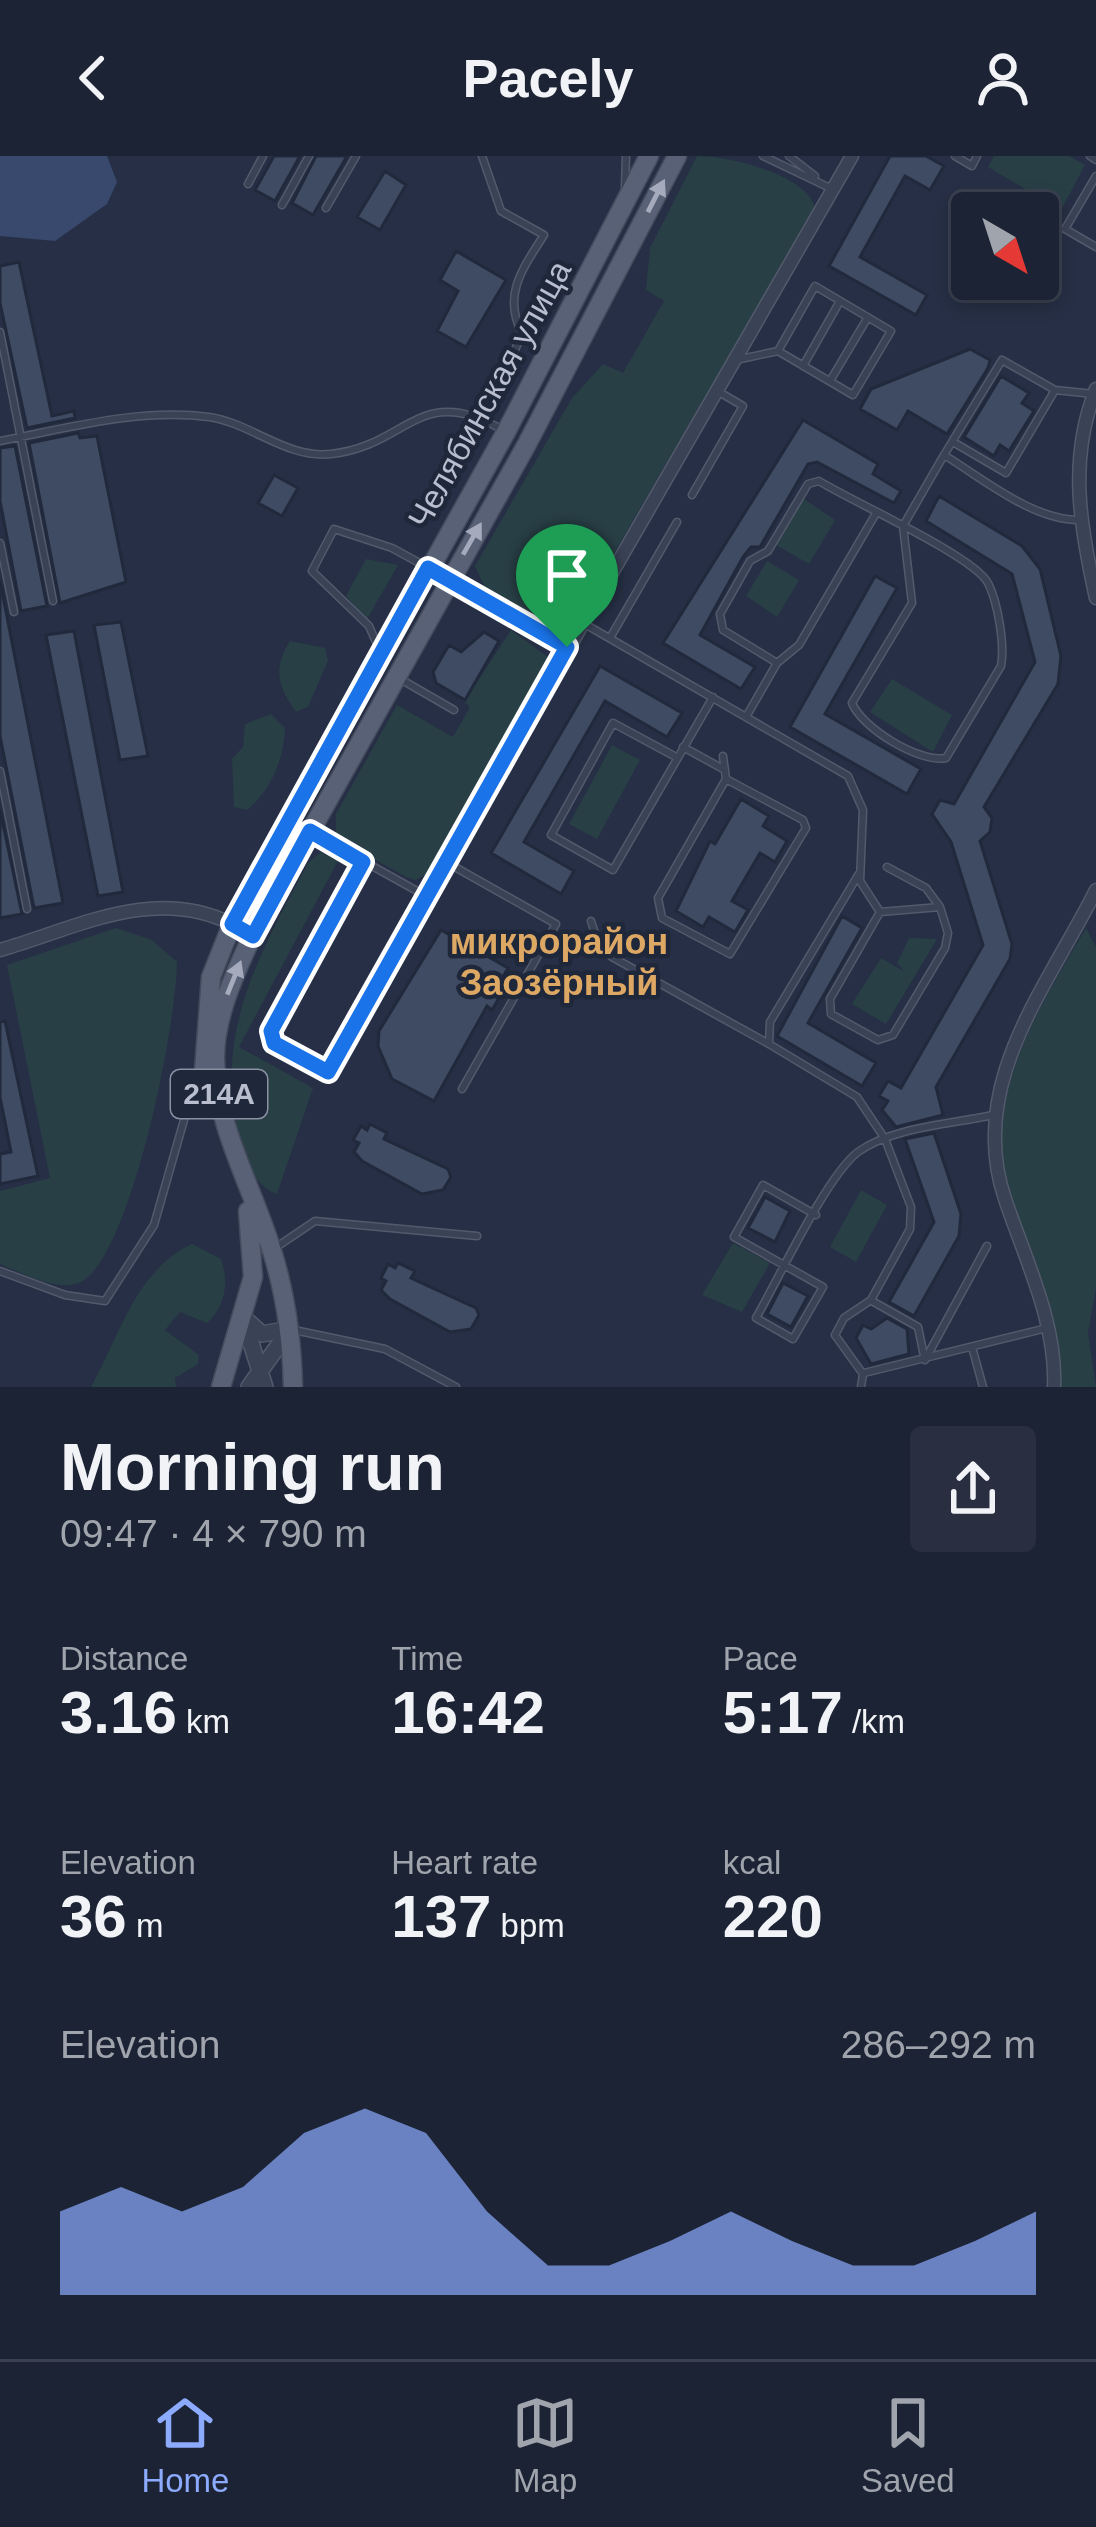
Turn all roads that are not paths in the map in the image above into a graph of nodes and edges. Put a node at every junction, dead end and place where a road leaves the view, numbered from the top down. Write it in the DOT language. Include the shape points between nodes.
graph roads {
  1 [pos="263,156"];
  2 [pos="309,156"];
  3 [pos="356,156"];
  4 [pos="482,156"];
  5 [pos="626,156"];
  6 [pos="649,156"];
  7 [pos="677,156"];
  8 [pos="763,156"];
  9 [pos="789,156"];
  10 [pos="852,156"];
  11 [pos="955,156"];
  12 [pos="977,156"];
  13 [pos="800,158"];
  14 [pos="1096,176"];
  15 [pos="248,184"];
  16 [pos="828,186"];
  17 [pos="625,204"];
  18 [pos="282,205"];
  19 [pos="326,208"];
  20 [pos="1096,248"];
  21 [pos="840,301"];
  22 [pos="868,317"];
  23 [pos="560,330"];
  24 [pos="0,332"];
  25 [pos="582,341"];
  26 [pos="778,351"];
  27 [pos="733,361"];
  28 [pos="803,366"];
  29 [pos="830,381"];
  30 [pos="716,390"];
  31 [pos="1055,390"];
  32 [pos="1095,391"];
  33 [pos="485,420"];
  34 [pos="506,432"];
  35 [pos="22,436"];
  36 [pos="0,441"];
  37 [pos="952,442"];
  38 [pos="527,444"];
  39 [pos="944,455"];
  40 [pos="692,495"];
  41 [pos="874,515"];
  42 [pos="1081,520"];
  43 [pos="677,522"];
  44 [pos="903,526"];
  45 [pos="0,543"];
  46 [pos="428,568"];
  47 [pos="448,580"];
  48 [pos="1096,598"];
  49 [pos="53,601"];
  50 [pos="14,612"];
  51 [pos="582,622"];
  52 [pos="610,638"];
  53 [pos="567,647"];
  54 [pos="380,653"];
  55 [pos="777,664"];
  56 [pos="394,675"];
  57 [pos="713,697"];
  58 [pos="454,710"];
  59 [pos="746,717"];
  60 [pos="682,747"];
  61 [pos="723,756"];
  62 [pos="676,758"];
  63 [pos="0,771"];
  64 [pos="726,774"];
  65 [pos="310,831"];
  66 [pos="363,862"];
  67 [pos="446,862"];
  68 [pos="887,867"];
  69 [pos="860,872"];
  70 [pos="1096,890"];
  71 [pos="426,896"];
  72 [pos="940,907"];
  73 [pos="27,909"];
  74 [pos="880,912"];
  75 [pos="591,921"];
  76 [pos="232,924"];
  77 [pos="253,936"];
  78 [pos="0,950"];
  79 [pos="770,1044"];
  80 [pos="202,1056"];
  81 [pos="462,1089"];
  82 [pos="993,1115"];
  83 [pos="885,1139"];
  84 [pos="816,1215"];
  85 [pos="477,1236"];
  86 [pos="987,1246"];
  87 [pos="264,1254"];
  88 [pos="785,1267"];
  89 [pos="0,1271"];
  90 [pos="871,1300"];
  91 [pos="243,1316"];
  92 [pos="1046,1328"];
  93 [pos="290,1329"];
  94 [pos="972,1347"];
  95 [pos="925,1360"];
  96 [pos="862,1373"];
  97 [pos="258,1383"];
  98 [pos="221,1387"];
  99 [pos="293,1387"];
  100 [pos="456,1387"];
  101 [pos="861,1387"];
  102 [pos="982,1387"];
  103 [pos="1054,1387"];
  1 -- 15 [label="lane"];
  2 -- 18 [label="lane"];
  3 -- 19 [label="lane"];
  4 -- 33 [label="lane" via="501,211 544,235 515,282 522,334"];
  5 -- 17 [label="lane"];
  6 -- 17 [label="main road, Челябинская улица"];
  25 -- 7 [label="main road, Челябинская улица / 214А, one-way"];
  8 -- 16 [label="lane"];
  9 -- 13 [label="lane"];
  10 -- 16 [label="street"];
  11 -- 12 [label="lane" via="972,166"];
  13 -- 16 [label="lane"];
  14 -- 20 [label="lane" via="1065,229"];
  16 -- 27 [label="street"];
  17 -- 23 [label="main road, Челябинская улица"];
  21 -- 22 [label="lane"];
  21 -- 26 [label="lane" via="815,286"];
  21 -- 28 [label="lane"];
  22 -- 29 [label="lane"];
  22 -- 29 [label="lane" via="891,331 854,395"];
  23 -- 25 [label="main road"];
  23 -- 34 [label="main road, Челябинская улица"];
  24 -- 35 [label="lane"];
  25 -- 38 [label="main road, Челябинская улица / 214А"];
  26 -- 27 [label="lane"];
  26 -- 28 [label="lane"];
  27 -- 30 [label="street"];
  28 -- 29 [label="lane"];
  30 -- 40 [label="lane" via="743,406"];
  30 -- 51 [label="street"];
  31 -- 32 [label="lane"];
  31 -- 37 [label="lane" via="1002,360"];
  31 -- 37 [label="lane" via="1006,473"];
  32 -- 42 [label="street" via="1079,456"];
  33 -- 34 [label="lane"];
  33 -- 35 [label="lane" via="445,409 356,449 311,455 214,418 155,414"];
  34 -- 38 [label="main road"];
  34 -- 46 [label="main road, Челябинская улица"];
  35 -- 36 [label="lane"];
  35 -- 49 [label="lane"];
  37 -- 39 [label="lane"];
  47 -- 38 [label="main road, Челябинская улица / 214А, one-way"];
  39 -- 42 [label="lane" via="1038,510"];
  39 -- 44 [label="lane"];
  41 -- 44 [label="lane"];
  41 -- 55 [label="lane" via="799,645"];
  41 -- 55 [label="lane" via="813,481 768,551 750,561 718,622"];
  42 -- 48 [label="street"];
  43 -- 52 [label="lane"];
  44 -- 44 [label="lane" via="988,582 1004,652 955,746 937,760 857,717 852,703 912,603"];
  45 -- 50 [label="lane"];
  46 -- 47 [label="main road"];
  46 -- 54 [label="main road, Челябинская улица"];
  46 -- 54 [label="lane" via="334,529 312,571 369,626"];
  47 -- 53 [label="street"];
  47 -- 56 [label="main road, Челябинская улица / 214А"];
  51 -- 52 [label="lane"];
  51 -- 53 [label="street"];
  52 -- 57 [label="lane"];
  53 -- 67 [label="street"];
  54 -- 76 [label="main road, Челябинская улица"];
  55 -- 59 [label="lane"];
  56 -- 58 [label="lane"];
  56 -- 65 [label="main road, Челябинская улица / 214А"];
  57 -- 59 [label="lane"];
  57 -- 60 [label="lane"];
  59 -- 69 [label="lane" via="848,776 865,829"];
  60 -- 62 [label="lane"];
  60 -- 64 [label="lane"];
  61 -- 64 [label="lane"];
  62 -- 62 [label="lane" via="613,723 551,835 613,870"];
  63 -- 73 [label="lane"];
  64 -- 64 [label="lane" via="806,828 730,955 658,910"];
  65 -- 66 [label="lane"];
  65 -- 77 [label="main road, Челябинская улица / 214А"];
  66 -- 71 [label="lane"];
  66 -- 71 [label="lane" via="271,1031 274,1043 328,1072"];
  67 -- 71 [label="street"];
  67 -- 81 [label="lane" via="556,924"];
  68 -- 72 [label="lane" via="926,888"];
  69 -- 74 [label="lane"];
  69 -- 79 [label="lane" via="770,1022"];
  70 -- 82 [label="street" via="1019,1034"];
  72 -- 74 [label="lane"];
  72 -- 74 [label="lane" via="945,948 893,1035 878,1040 828,1005"];
  75 -- 79 [label="lane" via="612,957"];
  76 -- 77 [label="main road"];
  76 -- 78 [label="street" via="167,906 126,910"];
  76 -- 80 [label="main road, Челябинская улица" via="212,977"];
  87 -- 77 [label="main road, Челябинская улица / 214А, one-way" via="215,1057 231,983"];
  79 -- 83 [label="lane" via="848,1089"];
  80 -- 87 [label="main road, Челябинская улица"];
  80 -- 89 [label="lane" via="154,1225 104,1301"];
  82 -- 83 [label="lane"];
  82 -- 92 [label="street" via="1002,1193"];
  83 -- 84 [label="lane" via="843,1168"];
  83 -- 90 [label="lane" via="912,1218"];
  84 -- 88 [label="lane"];
  84 -- 88 [label="lane" via="764,1185 734,1237"];
  85 -- 87 [label="lane" via="315,1221"];
  86 -- 95 [label="lane"];
  87 -- 91 [label="main road"];
  87 -- 93 [label="main road"];
  88 -- 88 [label="lane" via="755,1318 793,1339 824,1287"];
  90 -- 95 [label="lane" via="918,1327"];
  90 -- 96 [label="lane" via="835,1335"];
  91 -- 93 [label="street" via="262,1334"];
  91 -- 97 [label="street"];
  91 -- 98 [label="main road"];
  92 -- 94 [label="lane"];
  92 -- 103 [label="street"];
  93 -- 97 [label="street"];
  93 -- 99 [label="main road"];
  93 -- 100 [label="lane" via="385,1349"];
  94 -- 95 [label="lane"];
  94 -- 102 [label="lane"];
  95 -- 96 [label="lane"];
  96 -- 101 [label="lane"];
}
